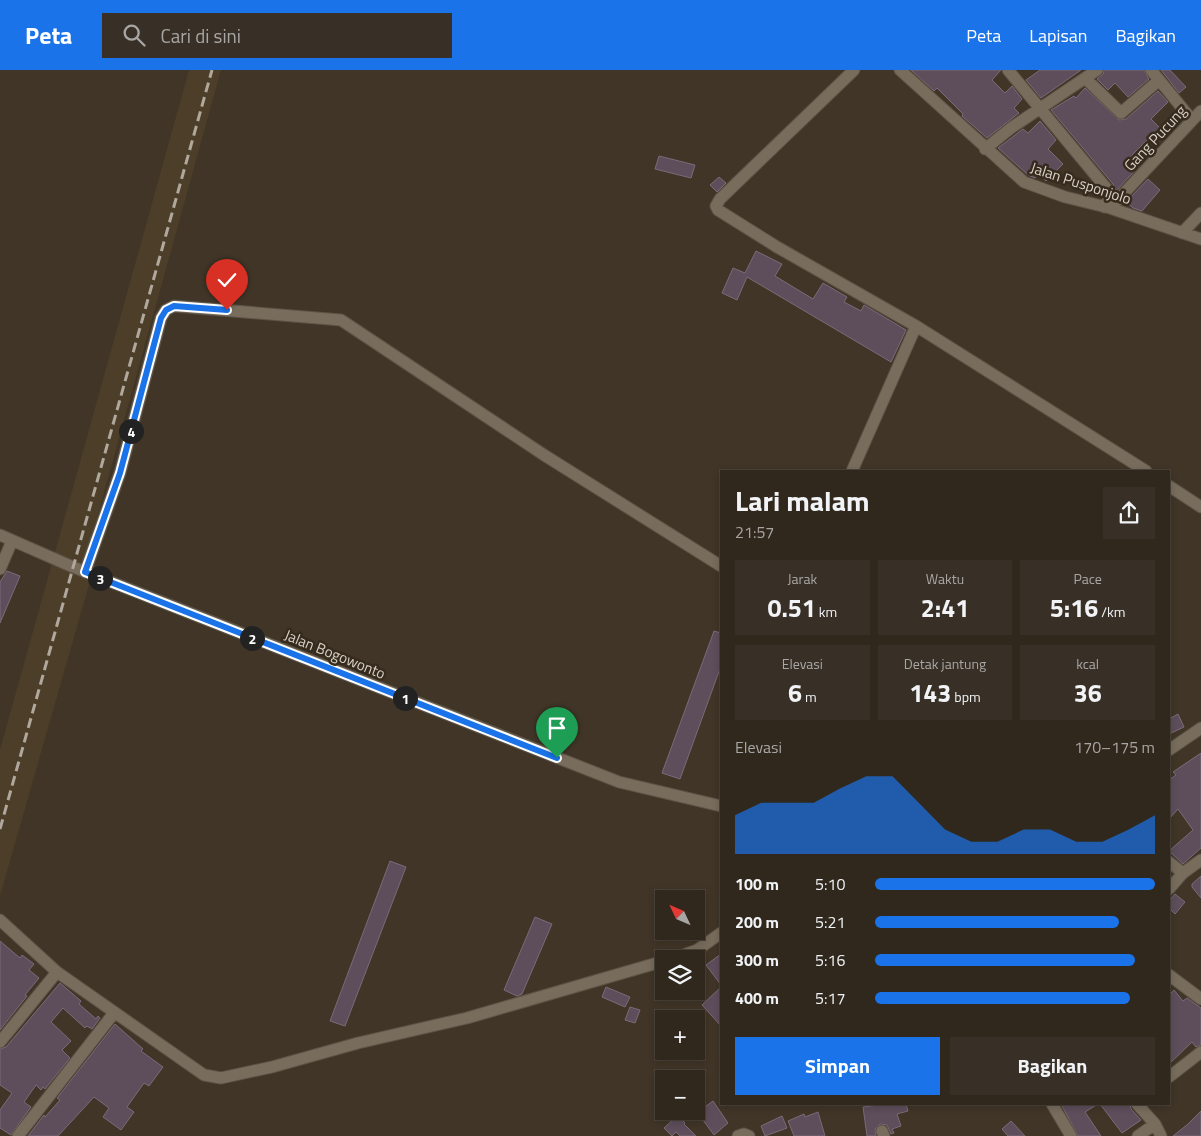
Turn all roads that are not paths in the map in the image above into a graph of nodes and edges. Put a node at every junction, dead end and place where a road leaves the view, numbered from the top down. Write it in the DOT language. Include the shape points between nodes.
graph roads {
  1 [pos="854,70"];
  2 [pos="900,70"];
  3 [pos="1008,70"];
  4 [pos="1097,70"];
  5 [pos="1151,70"];
  6 [pos="1086,79"];
  7 [pos="1158,81"];
  8 [pos="1041,109"];
  9 [pos="1201,111"];
  10 [pos="1192,120"];
  11 [pos="985,149"];
  12 [pos="1107,207"];
  13 [pos="1201,213"];
  14 [pos="1182,233"];
  15 [pos="1201,239"];
  16 [pos="916,326"];
  17 [pos="852,470"];
  18 [pos="1144,470"];
  19 [pos="1170,487"];
  20 [pos="1201,508"];
  21 [pos="0,535"];
  22 [pos="12,541"];
  23 [pos="720,565"];
  24 [pos="0,569"];
  25 [pos="85,572"];
  26 [pos="1201,728"];
  27 [pos="1170,749"];
  28 [pos="720,806"];
  29 [pos="1201,860"];
  30 [pos="1170,863"];
  31 [pos="1183,873"];
  32 [pos="1170,888"];
  33 [pos="0,920"];
  34 [pos="720,934"];
  35 [pos="697,950"];
  36 [pos="655,964"];
  37 [pos="58,972"];
  38 [pos="1170,976"];
  39 [pos="1201,999"];
  40 [pos="114,1012"];
  41 [pos="0,1042"];
  42 [pos="1201,1052"];
  43 [pos="1170,1076"];
  44 [pos="1053,1105"];
  45 [pos="1138,1105"];
  46 [pos="1155,1124"];
  47 [pos="18,1136"];
  48 [pos="738,1136"];
  49 [pos="749,1136"];
  50 [pos="1071,1136"];
  51 [pos="1138,1136"];
  52 [pos="1161,1136"];
  1 -- 16 [label="street" via="716,206 722,214"];
  2 -- 11 [label="street, Jalan Pusponjolo"];
  3 -- 8 [label="street"];
  4 -- 6 [label="street"];
  5 -- 7 [label="street"];
  6 -- 7 [label="street" via="1121,113"];
  6 -- 8 [label="street"];
  7 -- 10 [label="street"];
  8 -- 11 [label="street"];
  8 -- 12 [label="street" via="1110,192"];
  9 -- 10 [label="street, Gang Pucung"];
  10 -- 12 [label="street, Gang Pucung"];
  11 -- 12 [label="street, Jalan Pusponjolo" via="1024,182"];
  12 -- 14 [label="street, Jalan Pusponjolo"];
  13 -- 14 [label="street"];
  14 -- 15 [label="street, Jalan Pusponjolo"];
  16 -- 17 [label="street"];
  16 -- 18 [label="street"];
  19 -- 20 [label="street"];
  21 -- 22 [label="street, Jalan Bogowonto"];
  22 -- 24 [label="street"];
  22 -- 25 [label="street, Jalan Bogowonto"];
  23 -- 25 [label="street" via="544,455 341,320 174,306 161,318 120,473"];
  25 -- 28 [label="street, Jalan Bogowonto" via="618,782"];
  26 -- 27 [label="street"];
  29 -- 31 [label="street"];
  30 -- 31 [label="street"];
  31 -- 32 [label="street"];
  33 -- 37 [label="street"];
  34 -- 35 [label="street"];
  36 -- 40 [label="street" via="467,1018 221,1078 204,1075"];
  37 -- 40 [label="street"];
  37 -- 41 [label="street"];
  38 -- 39 [label="street"];
  40 -- 47 [label="street"];
  42 -- 43 [label="street"];
  44 -- 50 [label="street"];
  45 -- 46 [label="street"];
  46 -- 51 [label="street"];
  46 -- 52 [label="street"];
  48 -- 49 [label="street"];
}
